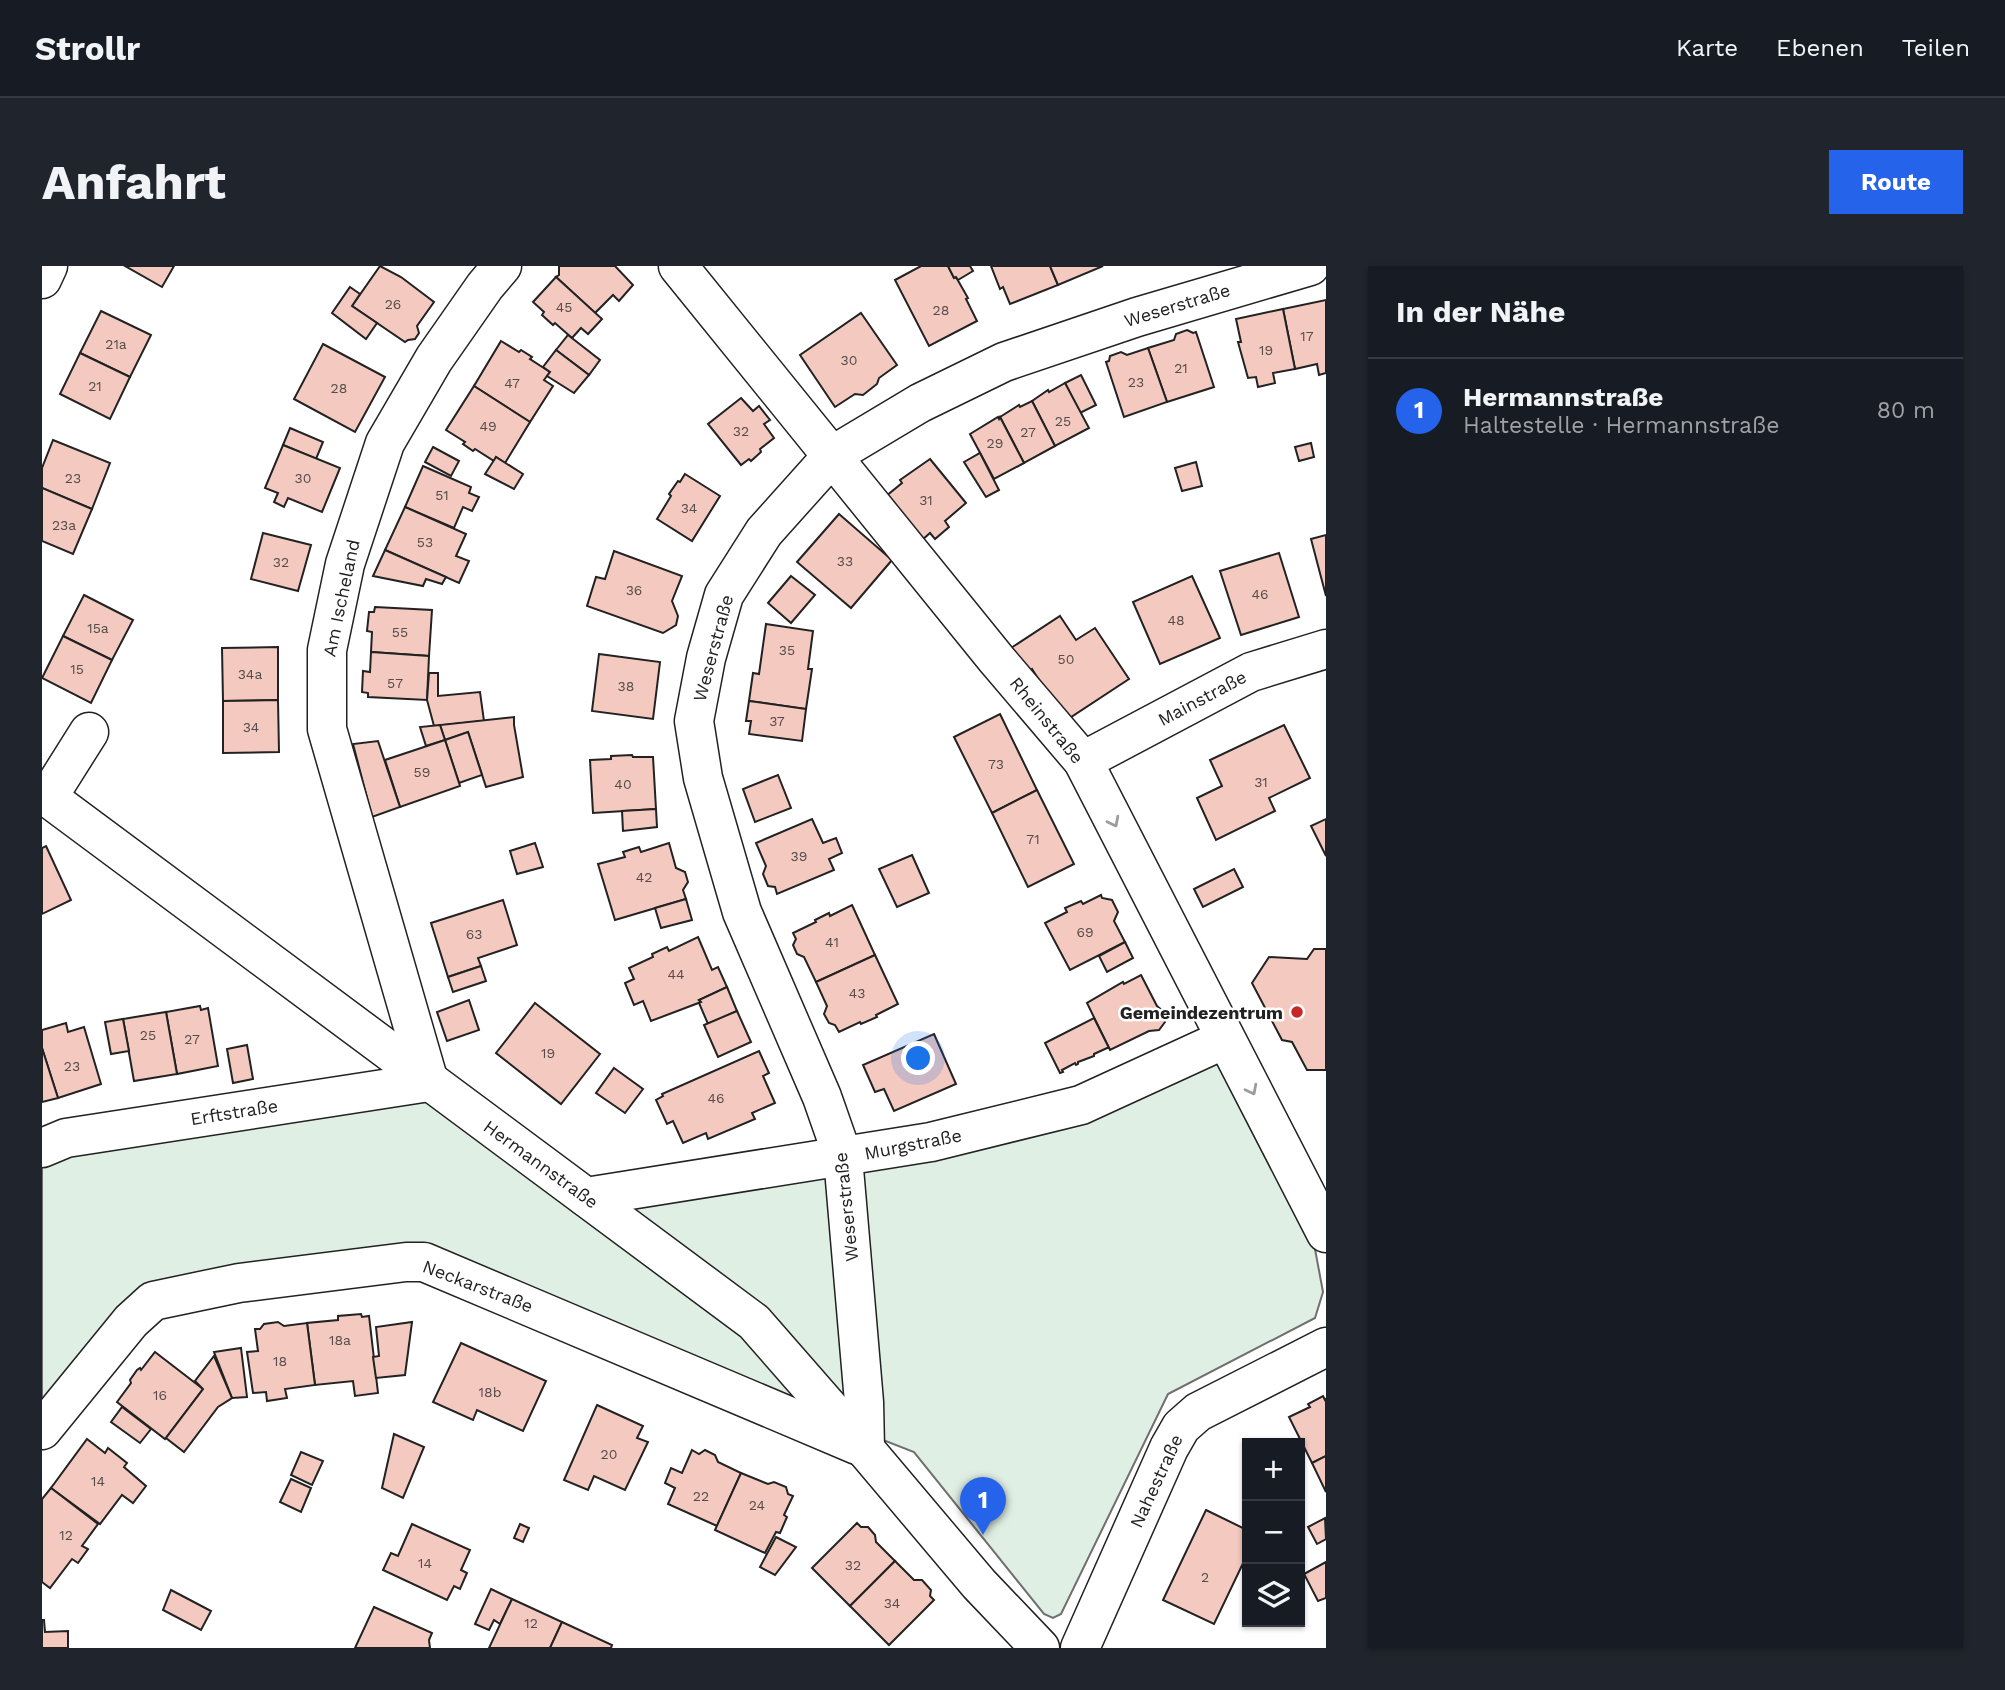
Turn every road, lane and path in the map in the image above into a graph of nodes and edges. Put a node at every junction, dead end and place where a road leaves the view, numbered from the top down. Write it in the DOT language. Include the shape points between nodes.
graph roads {
  1 [pos="48,266"];
  2 [pos="502,266"];
  3 [pos="678,266"];
  4 [pos="1310,266"];
  5 [pos="42,279"];
  6 [pos="833,455"];
  7 [pos="1326,649"];
  8 [pos="89,733"];
  9 [pos="1083,761"];
  10 [pos="45,795"];
  11 [pos="1225,1038"];
  12 [pos="429,1082"];
  13 [pos="42,1148"];
  14 [pos="843,1157"];
  15 [pos="586,1198"];
  16 [pos="1326,1233"];
  17 [pos="1326,1347"];
  18 [pos="42,1430"];
  19 [pos="866,1449"];
  20 [pos="1040,1648"];
  21 [pos="1080,1648"];
  1 -- 5 [label="street"];
  2 -- 12 [label="street, Am Ischeland" via="434,359 385,443 345,564 327,650 327,729"];
  3 -- 6 [label="street, Rheinstraße"];
  4 -- 6 [label="street, Weserstraße" via="1004,362 920,403"];
  6 -- 9 [label="street, Rheinstraße"];
  6 -- 14 [label="street, Weserstraße" via="764,532 724,594 694,721 703,778 742,912"];
  7 -- 9 [label="street, Mainstraße" via="1251,672"];
  8 -- 10 [label="street, Hermannstraße"];
  9 -- 11 [label="street, Rheinstraße, one-way"];
  10 -- 12 [label="street, Hermannstraße"];
  11 -- 14 [label="street, Murgstraße" via="1081,1105 931,1142"];
  11 -- 16 [label="street, Rheinstraße, one-way"];
  12 -- 13 [label="street, Erftstraße" via="66,1138"];
  12 -- 15 [label="street, Hermannstraße"];
  14 -- 15 [label="street, Murgstraße"];
  14 -- 19 [label="street, Weserstraße"];
  15 -- 19 [label="street, Hermannstraße" via="754,1322"];
  17 -- 21 [label="street, Nahestraße" via="1198,1412 1181,1427"];
  18 -- 19 [label="street, Neckarstraße" via="131,1321 153,1301 239,1283 424,1262"];
  19 -- 20 [label="street, Hermannstraße" via="979,1584"];
}
